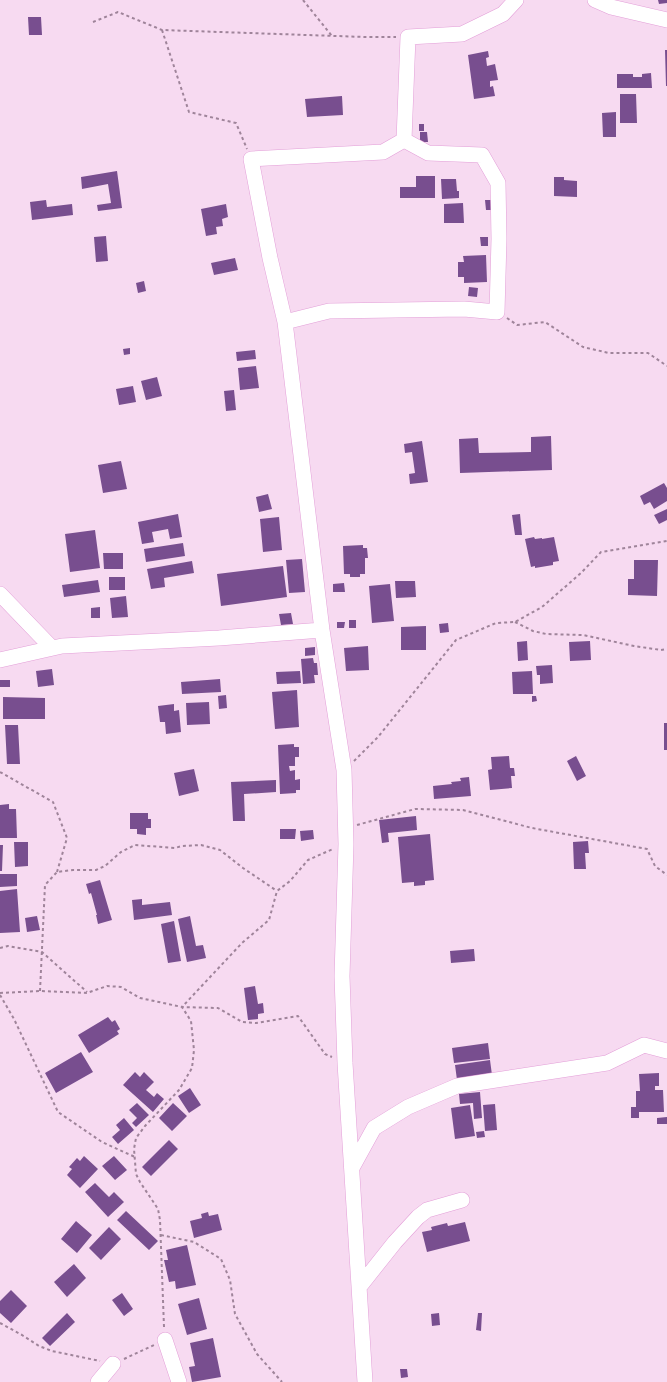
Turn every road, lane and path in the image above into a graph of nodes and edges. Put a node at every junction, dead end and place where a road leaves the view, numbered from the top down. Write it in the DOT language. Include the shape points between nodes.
graph roads {
  1 [pos="303,0"];
  2 [pos="516,0"];
  3 [pos="595,0"];
  4 [pos="667,20"];
  5 [pos="93,22"];
  6 [pos="162,30"];
  7 [pos="332,36"];
  8 [pos="408,37"];
  9 [pos="404,140"];
  10 [pos="251,159"];
  11 [pos="498,312"];
  12 [pos="285,322"];
  13 [pos="667,366"];
  14 [pos="667,541"];
  15 [pos="0,594"];
  16 [pos="515,622"];
  17 [pos="322,630"];
  18 [pos="52,648"];
  19 [pos="667,649"];
  20 [pos="0,660"];
  21 [pos="344,770"];
  22 [pos="0,772"];
  23 [pos="345,828"];
  24 [pos="346,844"];
  25 [pos="57,872"];
  26 [pos="667,875"];
  27 [pos="277,891"];
  28 [pos="0,948"];
  29 [pos="42,952"];
  30 [pos="40,991"];
  31 [pos="87,993"];
  32 [pos="0,994"];
  33 [pos="182,1007"];
  34 [pos="667,1051"];
  35 [pos="345,1063"];
  36 [pos="135,1157"];
  37 [pos="352,1168"];
  38 [pos="462,1200"];
  39 [pos="161,1235"];
  40 [pos="360,1286"];
  41 [pos="0,1323"];
  42 [pos="165,1340"];
  43 [pos="113,1364"];
  44 [pos="98,1382"];
  45 [pos="179,1382"];
  46 [pos="282,1382"];
  47 [pos="365,1382"];
  1 -- 7 [label="path"];
  2 -- 8 [label="street" via="503,14 462,34"];
  3 -- 4 [label="street" via="611,7"];
  5 -- 6 [label="path" via="118,12"];
  6 -- 7 [label="path"];
  6 -- 10 [label="path" via="189,112 236,123"];
  7 -- 8 [label="path"];
  8 -- 9 [label="street"];
  9 -- 10 [label="street" via="383,152"];
  9 -- 11 [label="street" via="428,153 482,155 498,183"];
  10 -- 12 [label="street"];
  11 -- 12 [label="street" via="464,309 329,311"];
  11 -- 13 [label="path" via="517,325 545,322 583,347 609,353 648,353"];
  12 -- 17 [label="street"];
  14 -- 16 [label="path" via="601,552 542,608"];
  15 -- 18 [label="street"];
  16 -- 19 [label="path" via="546,634 583,635 634,646"];
  16 -- 21 [label="path" via="496,623 456,640 378,737"];
  17 -- 18 [label="street"];
  17 -- 21 [label="street"];
  18 -- 20 [label="street"];
  21 -- 23 [label="street"];
  22 -- 25 [label="path" via="53,802 66,838"];
  23 -- 24 [label="street"];
  23 -- 26 [label="path" via="415,809 463,810 532,828 647,849 655,866"];
  24 -- 27 [label="path" via="308,860 290,882"];
  24 -- 35 [label="street" via="342,976"];
  25 -- 27 [label="path" via="96,870 135,845 175,848 201,845 220,850"];
  25 -- 29 [label="path" via="45,885"];
  27 -- 33 [label="path" via="269,920 242,943"];
  28 -- 29 [label="path" via="8,946"];
  29 -- 30 [label="path"];
  29 -- 31 [label="path"];
  30 -- 31 [label="path"];
  30 -- 32 [label="path"];
  31 -- 33 [label="path" via="107,986 121,987 140,998"];
  32 -- 36 [label="path" via="58,1112 102,1142"];
  33 -- 35 [label="path" via="218,1008 242,1022 256,1023 298,1016 325,1054"];
  33 -- 36 [label="path" via="191,1021 194,1050 192,1068 179,1090 136,1138"];
  34 -- 37 [label="street" via="644,1045 607,1063 457,1086 408,1107 374,1128"];
  35 -- 37 [label="street"];
  36 -- 39 [label="path" via="136,1174 158,1209"];
  37 -- 40 [label="street"];
  38 -- 40 [label="street" via="427,1210 418,1217"];
  39 -- 42 [label="path"];
  39 -- 46 [label="path" via="194,1242 221,1259 230,1280 235,1314 256,1354"];
  40 -- 47 [label="street"];
  41 -- 43 [label="path" via="46,1349"];
  42 -- 43 [label="path"];
  42 -- 45 [label="street"];
  43 -- 44 [label="street"];
}
